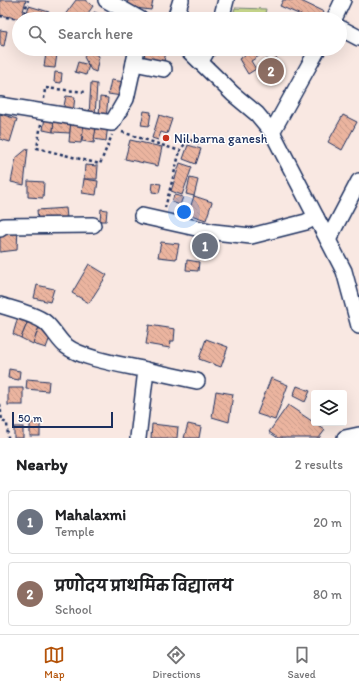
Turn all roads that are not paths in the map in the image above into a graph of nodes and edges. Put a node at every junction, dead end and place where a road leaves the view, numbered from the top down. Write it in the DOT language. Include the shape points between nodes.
graph roads {
  1 [pos="106,0"];
  2 [pos="181,0"];
  3 [pos="226,0"];
  4 [pos="343,0"];
  5 [pos="124,12"];
  6 [pos="177,12"];
  7 [pos="223,12"];
  8 [pos="337,12"];
  9 [pos="347,32"];
  10 [pos="359,38"];
  11 [pos="136,56"];
  12 [pos="205,56"];
  13 [pos="314,56"];
  14 [pos="164,70"];
  15 [pos="0,105"];
  16 [pos="272,132"];
  17 [pos="359,181"];
  18 [pos="142,216"];
  19 [pos="316,217"];
  20 [pos="2,224"];
  21 [pos="93,225"];
  22 [pos="328,240"];
  23 [pos="0,305"];
  24 [pos="359,326"];
  25 [pos="146,370"];
  26 [pos="196,381"];
  27 [pos="359,435"];
  28 [pos="138,438"];
  29 [pos="345,438"];
  1 -- 5 [label="street"];
  2 -- 6 [label="street"];
  3 -- 7 [label="street"];
  4 -- 8 [label="street"];
  9 -- 10 [label="street"];
  11 -- 14 [label="street"];
  11 -- 15 [label="street" via="126,98 113,126"];
  12 -- 16 [label="street" via="233,94 257,114"];
  13 -- 16 [label="street"];
  16 -- 19 [label="street"];
  17 -- 22 [label="street"];
  18 -- 19 [label="street" via="214,232 251,236"];
  19 -- 22 [label="street"];
  20 -- 21 [label="street"];
  22 -- 24 [label="street" via="344,271"];
  23 -- 25 [label="street" via="45,321 65,346 73,350"];
  25 -- 26 [label="street"];
  25 -- 28 [label="street"];
  27 -- 29 [label="street"];
}
